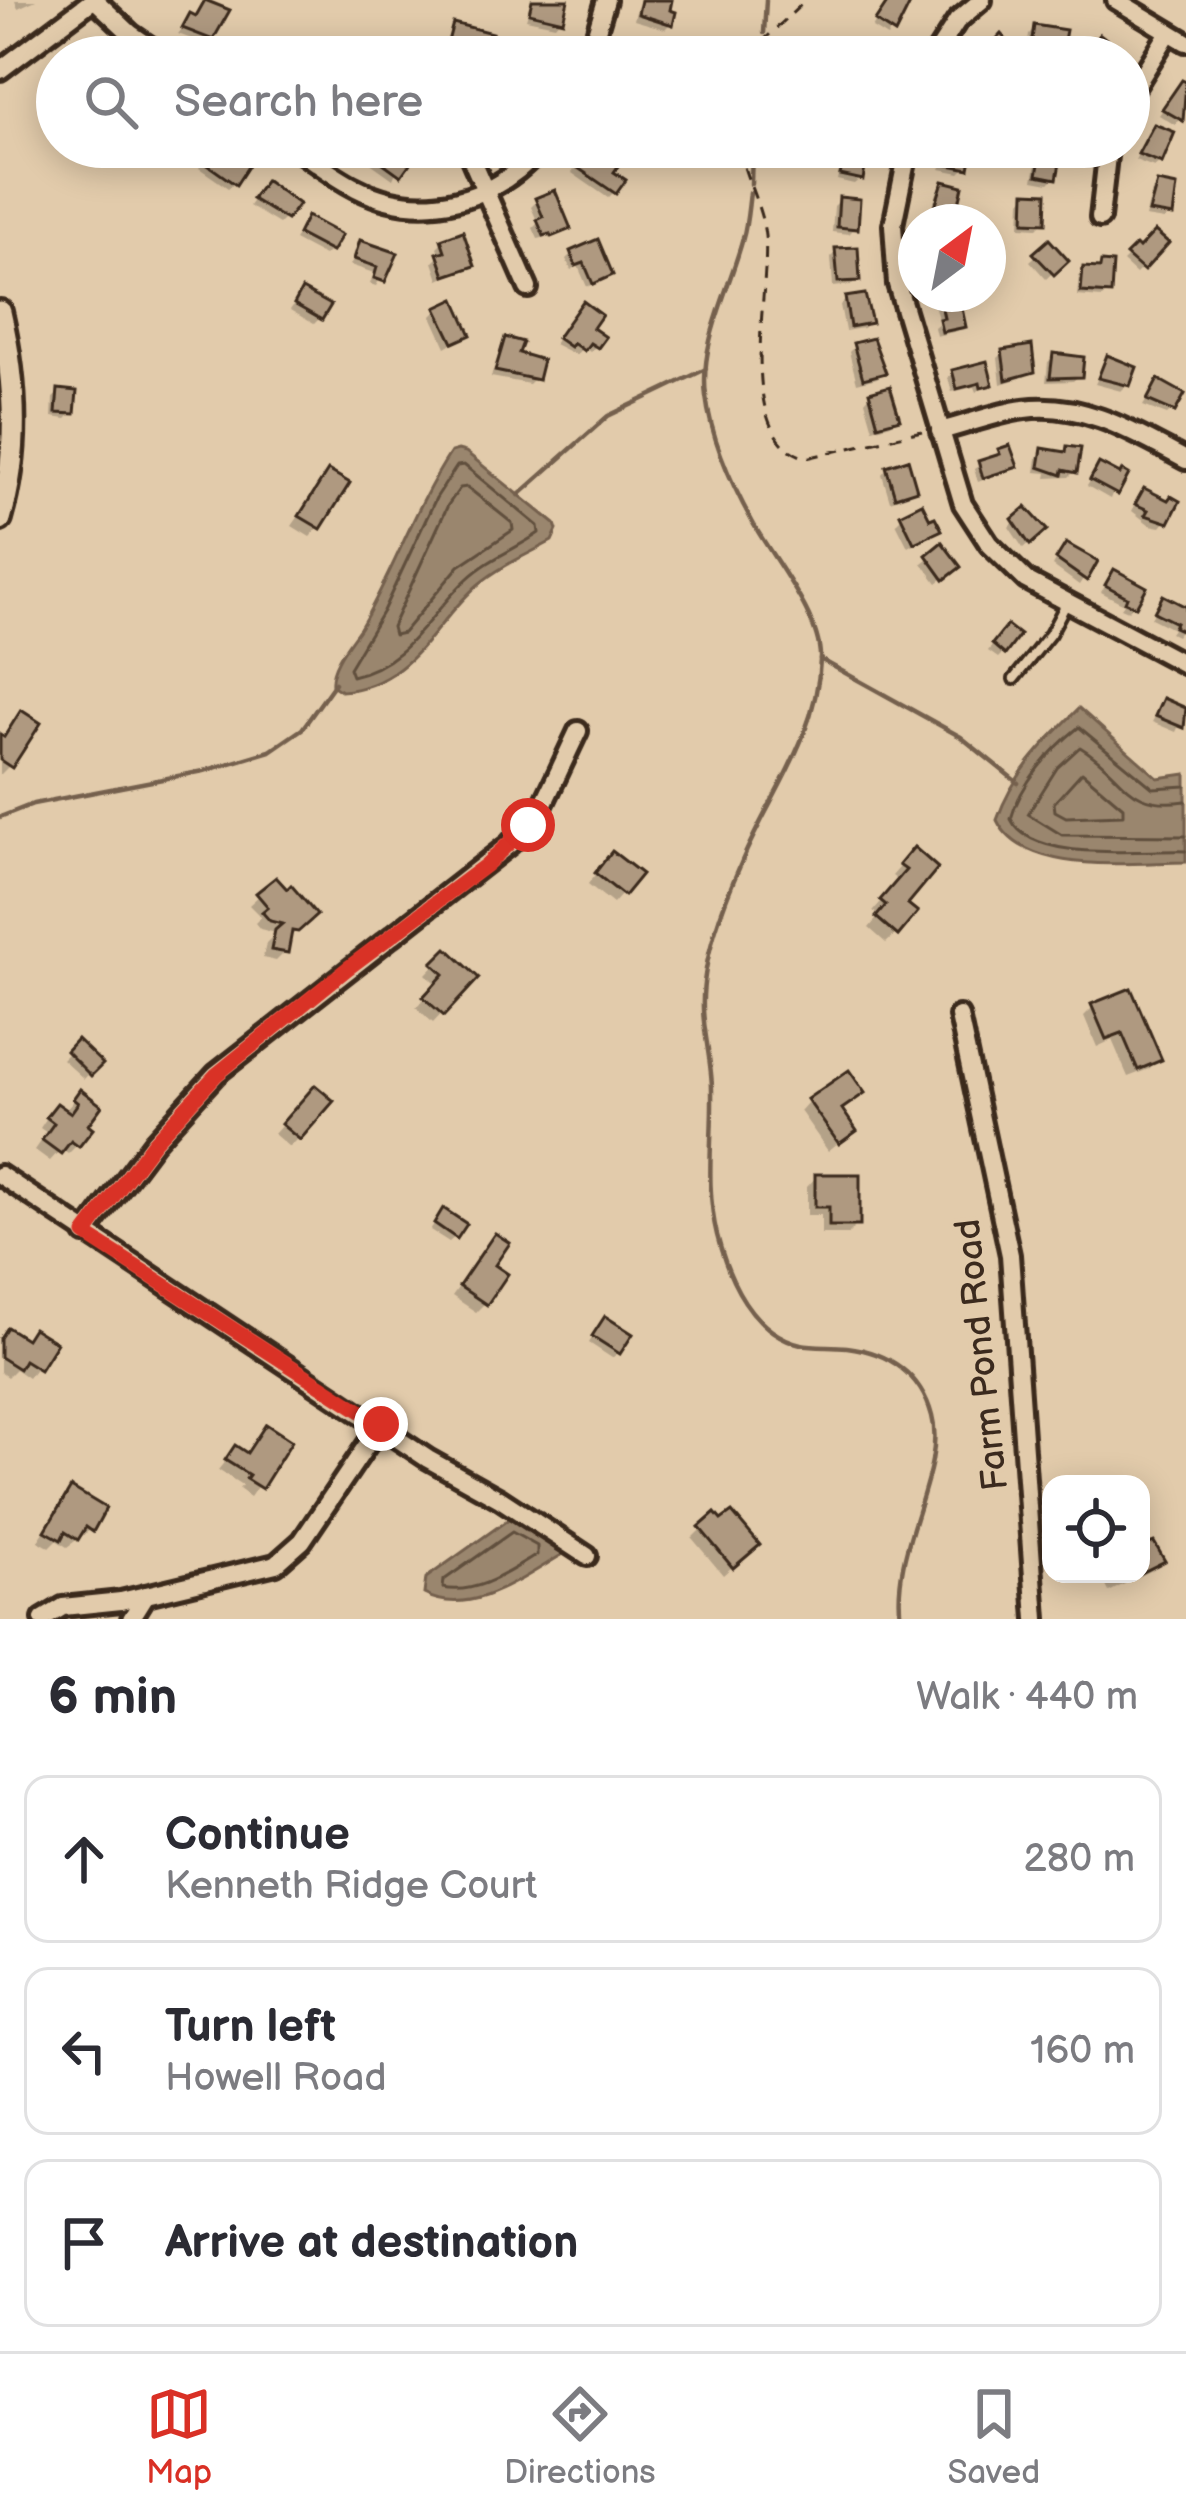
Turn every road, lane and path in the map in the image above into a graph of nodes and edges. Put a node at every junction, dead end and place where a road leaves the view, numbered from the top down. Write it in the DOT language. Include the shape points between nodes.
graph roads {
  1 [pos="94,0"];
  2 [pos="606,0"];
  3 [pos="806,0"];
  4 [pos="982,0"];
  5 [pos="1116,0"];
  6 [pos="46,36"];
  7 [pos="134,36"];
  8 [pos="595,36"];
  9 [pos="768,36"];
  10 [pos="947,36"];
  11 [pos="1178,37"];
  12 [pos="36,43"];
  13 [pos="0,70"];
  14 [pos="1150,71"];
  15 [pos="325,168"];
  16 [pos="475,168"];
  17 [pos="522,168"];
  18 [pos="746,168"];
  19 [pos="904,168"];
  20 [pos="1106,168"];
  21 [pos="485,192"];
  22 [pos="1100,218"];
  23 [pos="528,288"];
  24 [pos="0,312"];
  25 [pos="940,431"];
  26 [pos="1186,460"];
  27 [pos="0,519"];
  28 [pos="1066,604"];
  29 [pos="1186,665"];
  30 [pos="1014,679"];
  31 [pos="578,731"];
  32 [pos="959,1016"];
  33 [pos="0,1175"];
  34 [pos="85,1234"];
  35 [pos="381,1424"];
  36 [pos="587,1556"];
  37 [pos="146,1595"];
  38 [pos="43,1619"];
  39 [pos="131,1619"];
  40 [pos="1036,1619"];
  1 -- 6 [label="street"];
  1 -- 7 [label="street"];
  2 -- 8 [label="street"];
  3 -- 9 [label="path"];
  4 -- 10 [label="street"];
  5 -- 11 [label="street"];
  11 -- 14 [label="street"];
  12 -- 13 [label="street"];
  15 -- 21 [label="street" via="389,200 442,204"];
  16 -- 21 [label="street"];
  17 -- 21 [label="street"];
  18 -- 25 [label="path" via="764,223 762,397 781,440 807,458"];
  19 -- 25 [label="street" via="894,266"];
  20 -- 22 [label="street"];
  21 -- 23 [label="street"];
  24 -- 27 [label="street" via="14,424"];
  25 -- 26 [label="street" via="1026,409 1070,410 1112,421"];
  25 -- 28 [label="street" via="974,524 1026,580"];
  28 -- 29 [label="street"];
  28 -- 30 [label="lane"];
  31 -- 34 [label="street" via="544,805 510,844 202,1087"];
  32 -- 40 [label="street, Farm Pond Road" via="1010,1256"];
  33 -- 34 [label="street"];
  34 -- 35 [label="street"];
  35 -- 36 [label="street"];
  35 -- 37 [label="street" via="290,1555 256,1572"];
  37 -- 38 [label="street" via="63,1607"];
  37 -- 39 [label="street"];
}
